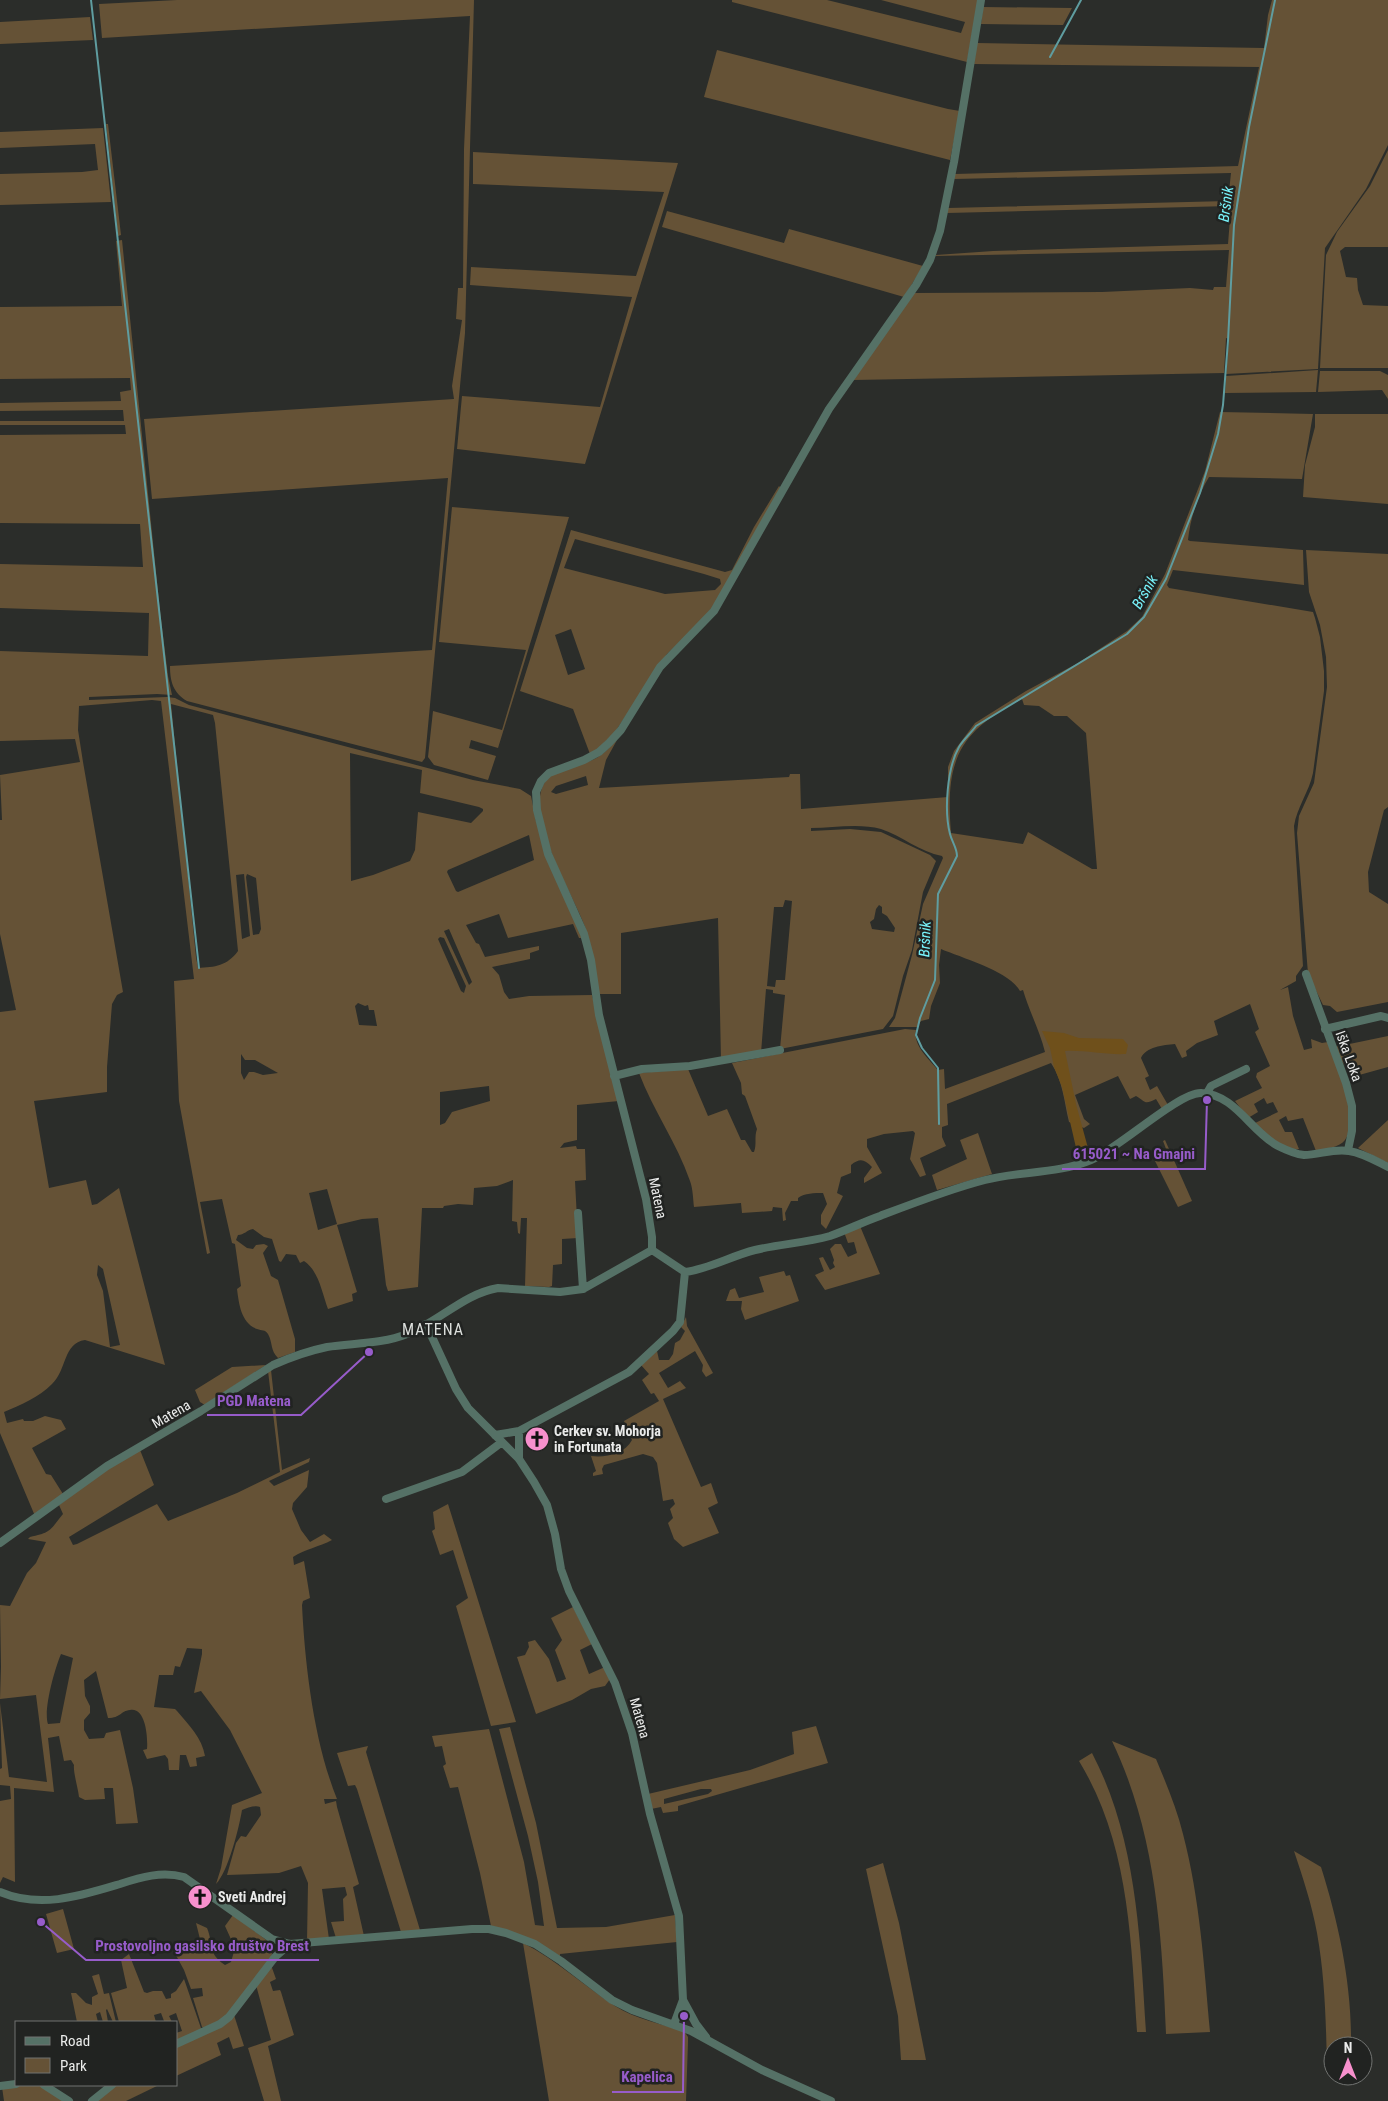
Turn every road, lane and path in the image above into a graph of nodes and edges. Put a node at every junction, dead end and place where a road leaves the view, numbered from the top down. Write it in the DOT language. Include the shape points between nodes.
graph roads {
  1 [pos="981,0"];
  2 [pos="1306,974"];
  3 [pos="1388,1018"];
  4 [pos="1325,1029"];
  5 [pos="780,1050"];
  6 [pos="1246,1069"];
  7 [pos="614,1076"];
  8 [pos="1207,1093"];
  9 [pos="1348,1150"];
  10 [pos="1388,1167"];
  11 [pos="578,1213"];
  12 [pos="652,1250"];
  13 [pos="685,1272"];
  14 [pos="582,1289"];
  15 [pos="426,1324"];
  16 [pos="519,1431"];
  17 [pos="495,1435"];
  18 [pos="502,1442"];
  19 [pos="519,1459"];
  20 [pos="386,1499"];
  21 [pos="0,1544"];
  22 [pos="0,1892"];
  23 [pos="272,1939"];
  24 [pos="290,1944"];
  25 [pos="275,1957"];
  26 [pos="683,2000"];
  27 [pos="674,2024"];
  28 [pos="707,2039"];
  29 [pos="178,2043"];
  30 [pos="15,2084"];
  31 [pos="0,2086"];
  32 [pos="46,2086"];
  33 [pos="111,2086"];
  34 [pos="69,2101"];
  35 [pos="92,2101"];
  36 [pos="831,2101"];
  1 -- 7 [label="street, Matena" via="954,162 940,231 930,260 829,409 714,611 660,667 621,730 609,743 584,760 549,773 536,792 548,854 584,934"];
  2 -- 4 [label="street, Iška Loka"];
  3 -- 4 [label="street" via="1381,1016"];
  4 -- 9 [label="street, Iška Loka" via="1352,1106"];
  5 -- 7 [label="street" via="690,1066 642,1069"];
  6 -- 8 [label="street" via="1212,1086"];
  7 -- 12 [label="street, Matena" via="646,1199"];
  8 -- 9 [label="street" via="1229,1103 1266,1139 1291,1152 1303,1155"];
  8 -- 13 [label="street" via="1199,1092 1170,1106 1090,1160 1072,1166 985,1180 831,1236 755,1250"];
  9 -- 10 [label="street"];
  11 -- 14 [label="street"];
  12 -- 13 [label="street"];
  12 -- 14 [label="street, Matena"];
  13 -- 16 [label="street" via="680,1322 658,1346 629,1372"];
  14 -- 15 [label="street, Matena" via="560,1292 491,1289 472,1296"];
  15 -- 17 [label="street, Matena" via="456,1389 468,1408"];
  15 -- 21 [label="street, Matena" via="398,1337 301,1353 273,1365 107,1466"];
  16 -- 17 [label="street"];
  16 -- 19 [label="street"];
  17 -- 18 [label="street, Matena"];
  18 -- 19 [label="street, Matena"];
  18 -- 20 [label="street" via="462,1472"];
  19 -- 26 [label="street, Matena" via="547,1505 569,1591 615,1683 627,1716 656,1840 679,1916"];
  22 -- 23 [label="street" via="28,1901 52,1900 148,1876 178,1875"];
  23 -- 24 [label="street"];
  23 -- 25 [label="street"];
  24 -- 25 [label="street"];
  24 -- 27 [label="street" via="489,1929 535,1944 612,2000"];
  25 -- 29 [label="street" via="229,2017"];
  26 -- 27 [label="street, Matena"];
  26 -- 28 [label="street, Matena"];
  27 -- 28 [label="street"];
  28 -- 36 [label="street" via="762,2070"];
  30 -- 31 [label="street"];
  32 -- 34 [label="street"];
  33 -- 35 [label="street"];
}
